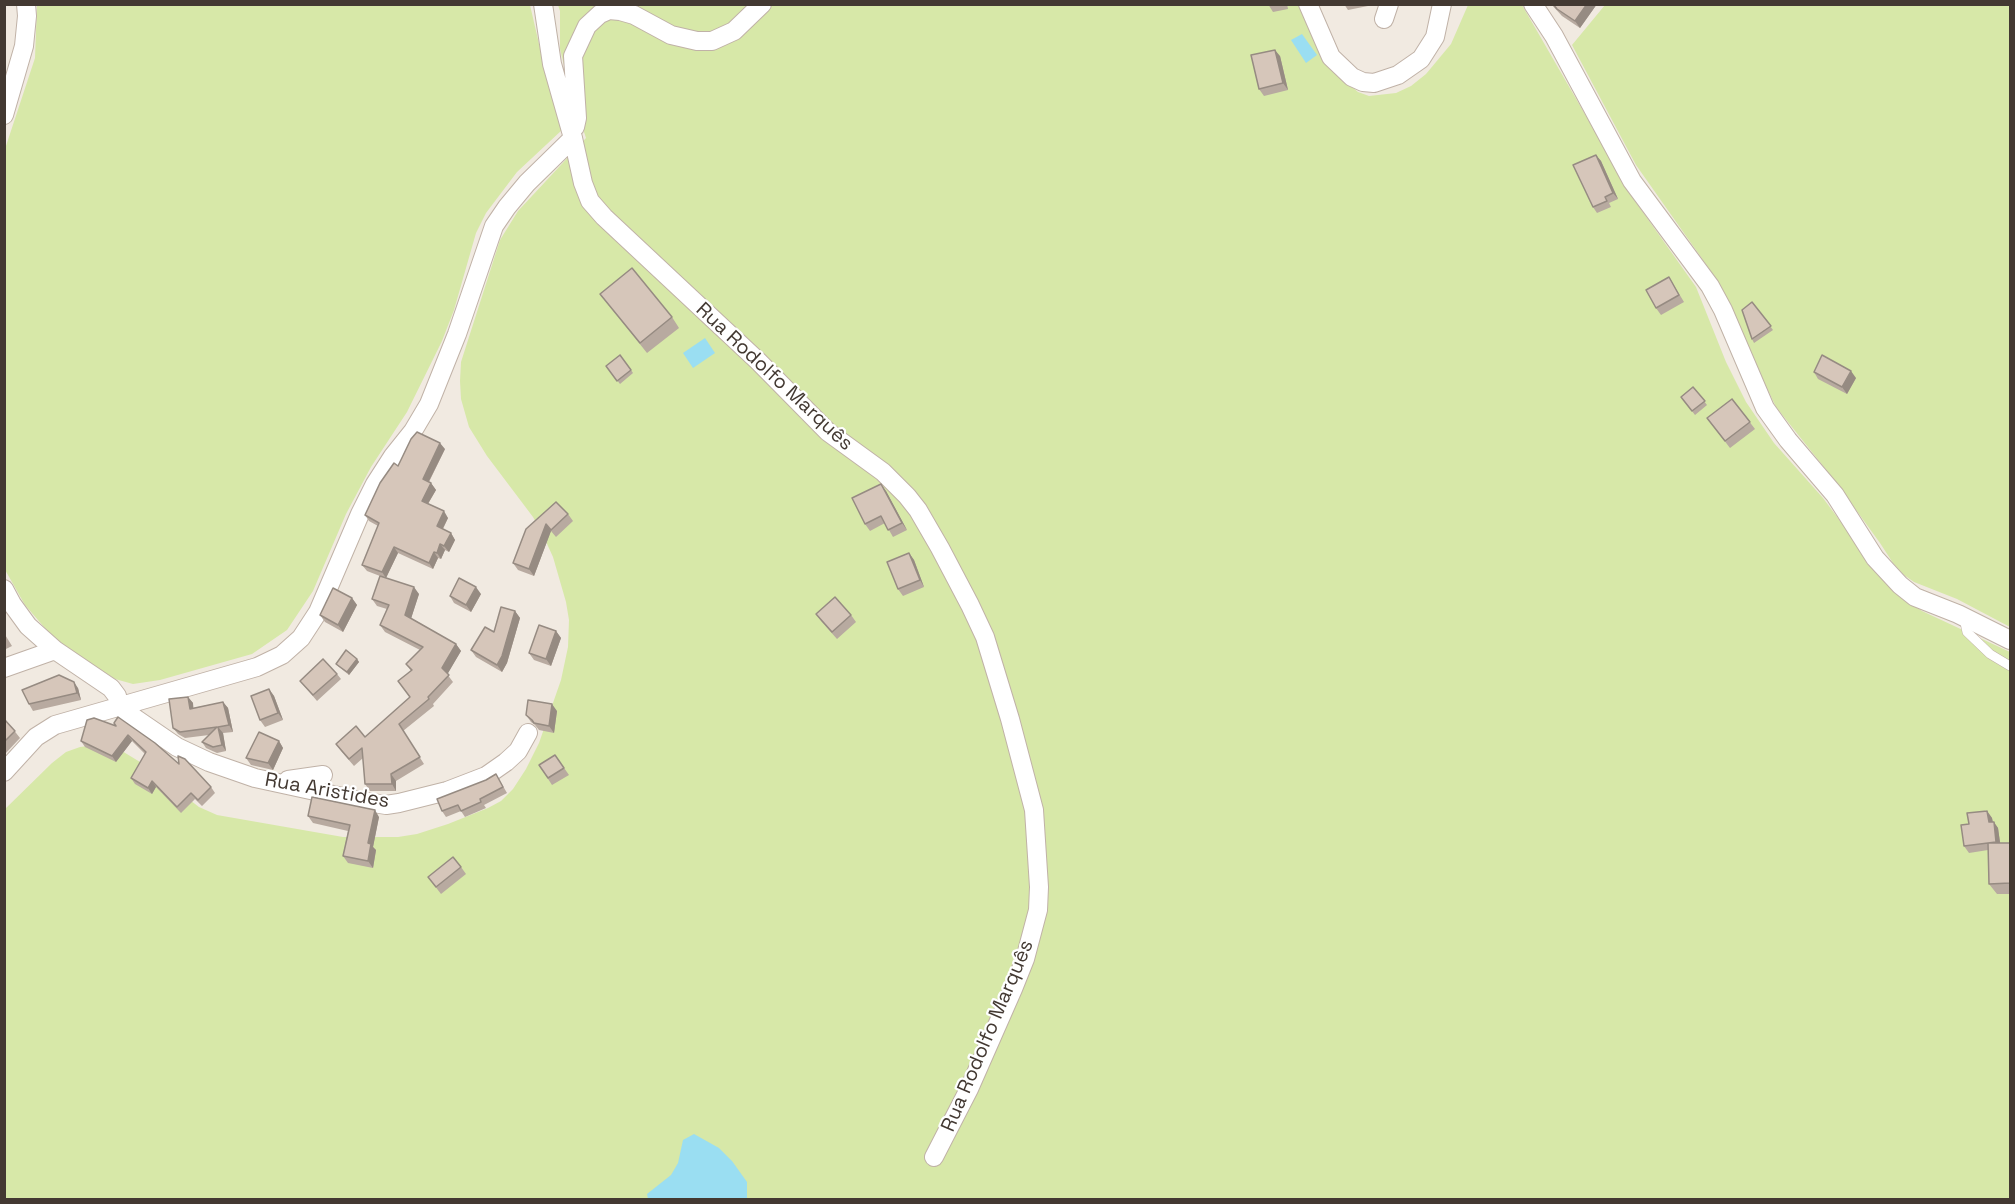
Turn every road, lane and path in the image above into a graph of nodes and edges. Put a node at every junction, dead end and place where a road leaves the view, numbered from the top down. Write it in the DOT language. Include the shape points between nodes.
graph roads {
  1 [pos="26,4"];
  2 [pos="543,4"];
  3 [pos="762,4"];
  4 [pos="1308,4"];
  5 [pos="1442,4"];
  6 [pos="1533,4"];
  7 [pos="4,115"];
  8 [pos="573,138"];
  9 [pos="4,589"];
  10 [pos="1964,617"];
  11 [pos="2010,640"];
  12 [pos="55,650"];
  13 [pos="2010,666"];
  14 [pos="4,668"];
  15 [pos="120,708"];
  16 [pos="528,732"];
  17 [pos="4,772"];
  18 [pos="323,775"];
  19 [pos="278,782"];
  20 [pos="934,1157"];
  1 -- 7 [label="street" via="24,46"];
  2 -- 8 [label="street, Rua Rodolfo Marquês" via="552,64"];
  3 -- 8 [label="street" via="734,31 712,41 671,35 620,11 600,14 587,26 573,56 577,118"];
  4 -- 5 [label="street" via="1330,57 1352,77 1374,83 1398,75 1421,59 1435,36"];
  6 -- 10 [label="street" via="1632,181 1710,286 1766,408 1788,440 1835,495 1886,571 1915,597"];
  8 -- 15 [label="street" via="531,178 494,226 429,404 375,484 318,612 301,638 282,655 257,667"];
  8 -- 20 [label="street, Rua Rodolfo Marquês" via="586,192 597,210 828,432 883,472 907,496 940,548 985,637 1034,810 1038,910 1013,989"];
  9 -- 12 [label="street" via="28,626"];
  10 -- 11 [label="street"];
  10 -- 13 [label="lane" via="1967,632"];
  12 -- 14 [label="street"];
  12 -- 15 [label="street" via="111,688"];
  15 -- 17 [label="street" via="45,730"];
  15 -- 19 [label="street, Rua Aristides" via="177,747 209,762"];
  16 -- 19 [label="street, Rua Aristides" via="518,751 496,770 415,801 386,805"];
  18 -- 19 [label="street"];
}
